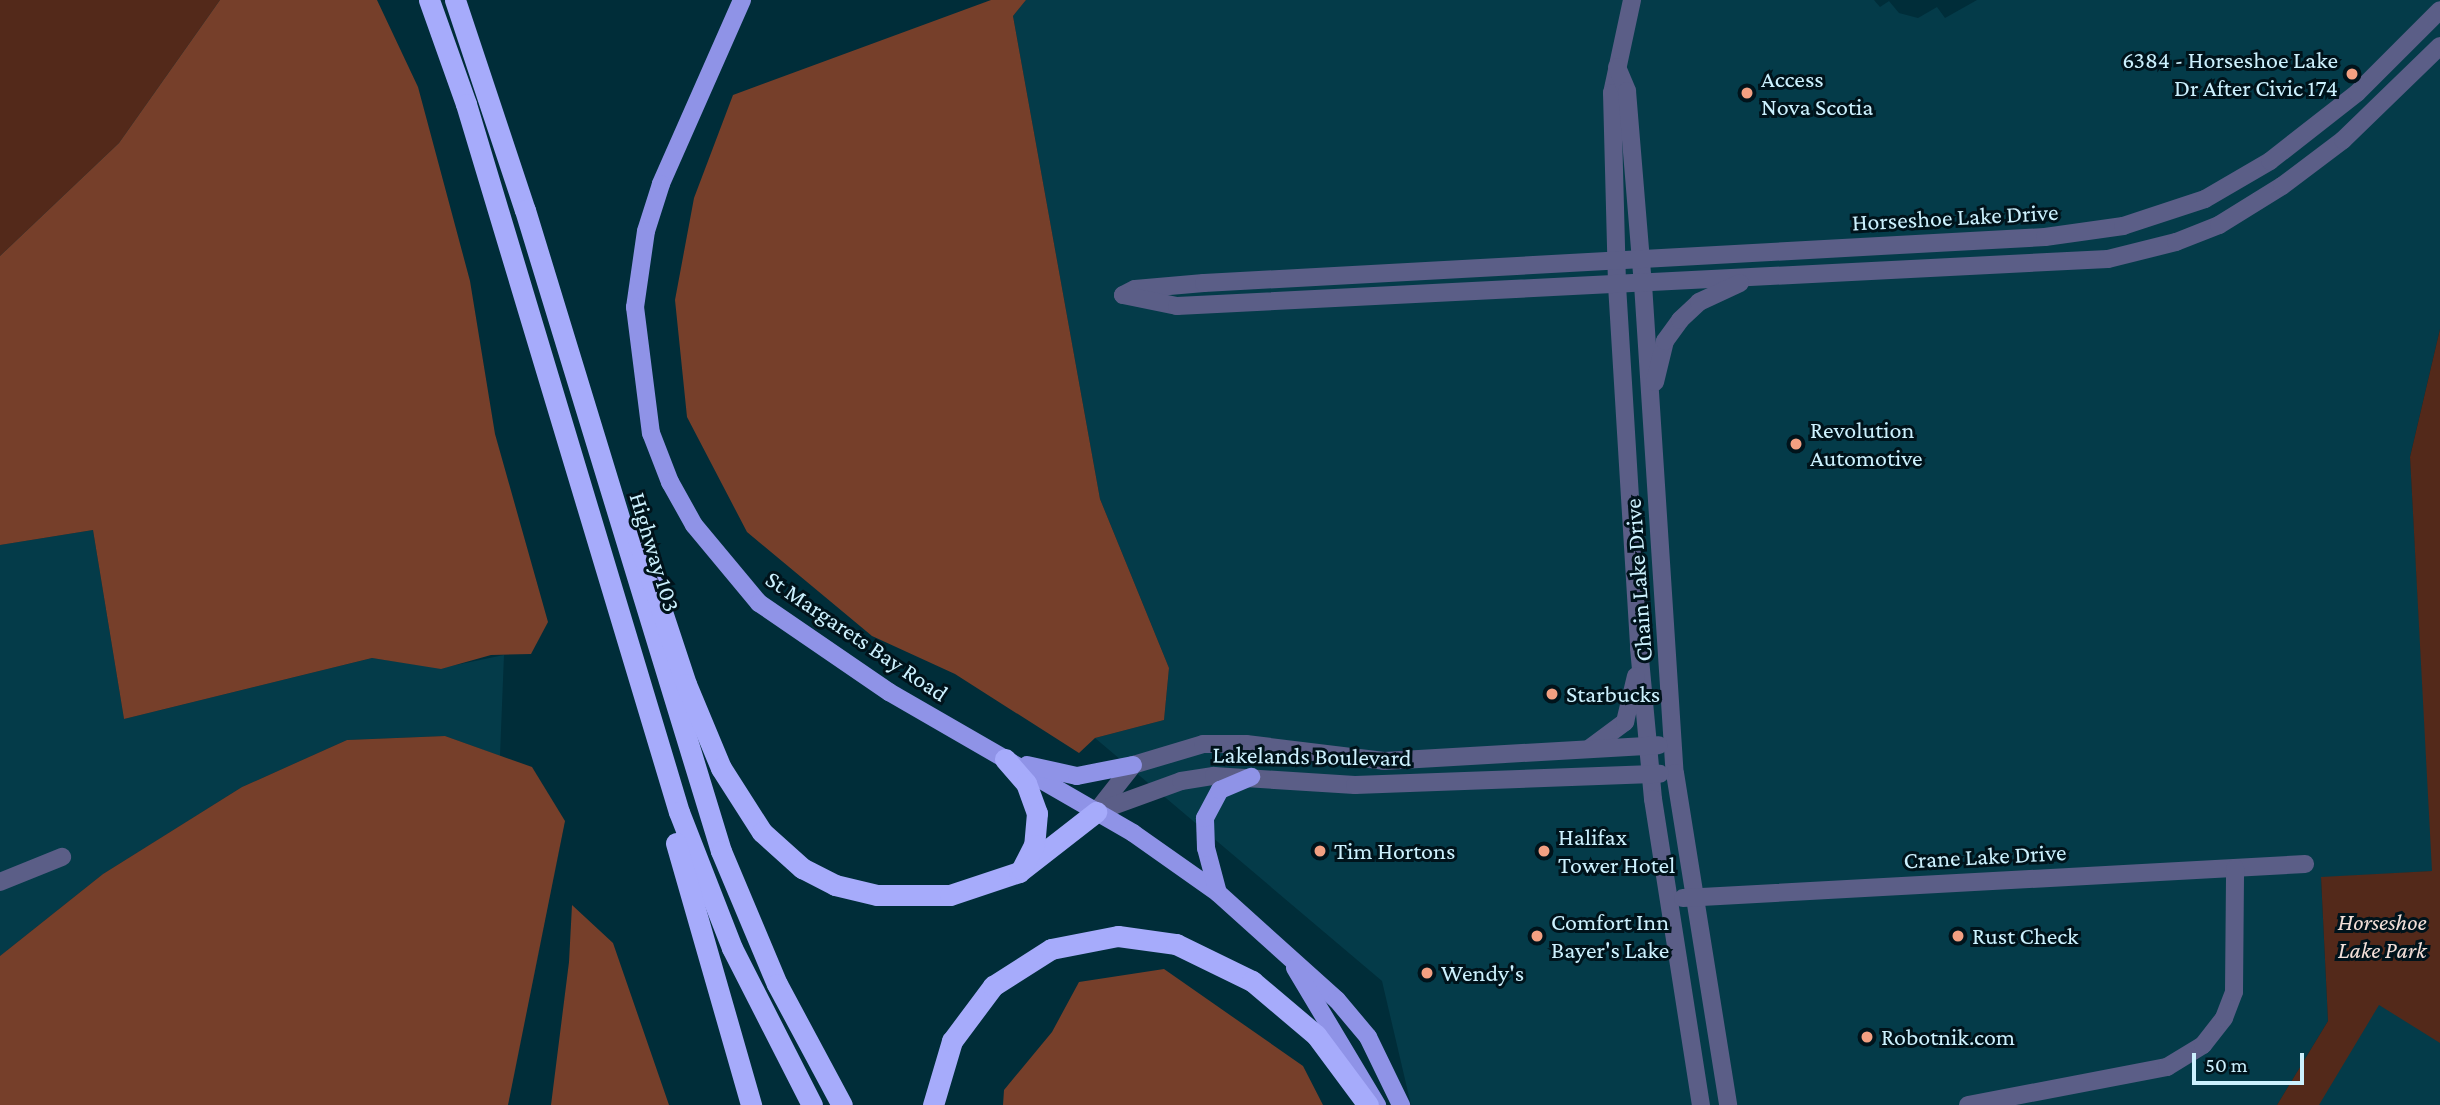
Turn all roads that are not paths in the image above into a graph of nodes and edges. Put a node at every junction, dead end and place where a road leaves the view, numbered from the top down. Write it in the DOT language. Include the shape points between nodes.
graph roads {
  1 [pos="429,0"];
  2 [pos="455,0"];
  3 [pos="742,0"];
  4 [pos="1632,0"];
  5 [pos="2440,10"];
  6 [pos="2440,46"];
  7 [pos="1617,67"];
  8 [pos="531,232"];
  9 [pos="1890,245"];
  10 [pos="1640,259"];
  11 [pos="1618,260"];
  12 [pos="1892,271"];
  13 [pos="1400,273"];
  14 [pos="1750,278"];
  15 [pos="1261,280"];
  16 [pos="1643,284"];
  17 [pos="1617,285"];
  18 [pos="1401,295"];
  19 [pos="1261,302"];
  20 [pos="1651,399"];
  21 [pos="1659,535"];
  22 [pos="1632,536"];
  23 [pos="1639,648"];
  24 [pos="653,732"];
  25 [pos="1672,744"];
  26 [pos="1649,746"];
  27 [pos="1587,750"];
  28 [pos="1005,759"];
  29 [pos="1133,765"];
  30 [pos="1650,774"];
  31 [pos="1675,774"];
  32 [pos="1251,777"];
  33 [pos="1096,812"];
  34 [pos="62,857"];
  35 [pos="2305,864"];
  36 [pos="2235,868"];
  37 [pos="1019,872"];
  38 [pos="0,882"];
  39 [pos="1218,892"];
  40 [pos="1694,897"];
  41 [pos="1668,899"];
  42 [pos="1294,964"];
  43 [pos="751,1105"];
  44 [pos="812,1105"];
  45 [pos="842,1105"];
  46 [pos="933,1105"];
  47 [pos="1368,1105"];
  48 [pos="1377,1105"];
  49 [pos="1401,1105"];
  50 [pos="1701,1105"];
  51 [pos="1728,1105"];
  52 [pos="1968,1105"];
  1 -- 24 [label="highway" via="494,195"];
  2 -- 8 [label="highway, Highway 103"];
  3 -- 28 [label="main road, St Margarets Bay Road" via="662,184 641,257 635,307 638,358 659,456 694,525 759,603 890,692"];
  4 -- 7 [label="street, Chain Lake Drive"];
  5 -- 9 [label="street, Horseshoe Lake Drive" via="2329,117 2270,161 2206,199 2097,231"];
  6 -- 12 [label="street, Horseshoe Lake Drive" via="2343,140 2219,225 2176,242 2108,259"];
  7 -- 10 [label="street, Chain Lake Drive" via="1627,91"];
  7 -- 11 [label="street, Chain Lake Drive" via="1612,93"];
  8 -- 37 [label="highway" via="543,251 686,684 721,768 756,824 780,852 810,873 877,895 950,895"];
  8 -- 45 [label="highway, Highway 103" via="721,851 777,984"];
  9 -- 10 [label="street, Horseshoe Lake Drive"];
  9 -- 12 [label="street"];
  10 -- 11 [label="street, Horseshoe Lake Drive"];
  10 -- 16 [label="street, Chain Lake Drive"];
  11 -- 13 [label="street, Horseshoe Lake Drive"];
  11 -- 17 [label="street, Chain Lake Drive"];
  12 -- 14 [label="street, Horseshoe Lake Drive"];
  13 -- 15 [label="street, Horseshoe Lake Drive"];
  13 -- 18 [label="street"];
  14 -- 16 [label="street, Horseshoe Lake Drive"];
  14 -- 20 [label="street" via="1699,302 1680,320 1665,341"];
  15 -- 19 [label="street"];
  15 -- 19 [label="street, Horseshoe Lake Drive" via="1135,289 1122,295 1177,306"];
  16 -- 17 [label="street, Horseshoe Lake Drive"];
  16 -- 20 [label="street, Chain Lake Drive"];
  17 -- 18 [label="street, Horseshoe Lake Drive"];
  17 -- 22 [label="street, Chain Lake Drive"];
  18 -- 19 [label="street, Horseshoe Lake Drive"];
  20 -- 21 [label="street, Chain Lake Drive"];
  21 -- 22 [label="street"];
  21 -- 25 [label="street, Chain Lake Drive"];
  22 -- 23 [label="street, Chain Lake Drive"];
  23 -- 26 [label="street, Chain Lake Drive"];
  23 -- 27 [label="street" via="1625,722"];
  24 -- 43 [label="highway" via="652,758"];
  24 -- 44 [label="highway" via="713,904 757,1002"];
  25 -- 26 [label="street, Lakelands Boulevard"];
  25 -- 31 [label="street, Chain Lake Drive"];
  26 -- 27 [label="street, Lakelands Boulevard"];
  26 -- 30 [label="street, Chain Lake Drive"];
  27 -- 29 [label="street, Lakelands Boulevard" via="1384,761 1214,743 1172,750"];
  28 -- 29 [label="main road" via="1077,776"];
  28 -- 33 [label="main road, St Margarets Bay Road"];
  28 -- 37 [label="highway" via="1026,783 1037,813 1034,845"];
  29 -- 33 [label="street"];
  30 -- 31 [label="street, Lakelands Boulevard"];
  30 -- 32 [label="street, Lakelands Boulevard" via="1355,785"];
  30 -- 41 [label="street, Chain Lake Drive"];
  31 -- 40 [label="street, Chain Lake Drive"];
  32 -- 33 [label="street, Lakelands Boulevard" via="1181,781"];
  32 -- 39 [label="main road" via="1220,790 1205,818 1206,848"];
  33 -- 37 [label="highway"];
  33 -- 39 [label="main road, St Margarets Bay Road"];
  34 -- 38 [label="street"];
  35 -- 36 [label="street, Crane Lake Drive"];
  36 -- 40 [label="street, Crane Lake Drive"];
  36 -- 52 [label="street" via="2234,992 2224,1018 2203,1045 2167,1067"];
  39 -- 42 [label="main road, St Margarets Bay Road"];
  40 -- 41 [label="street, Crane Lake Drive"];
  40 -- 51 [label="street, Chain Lake Drive"];
  41 -- 50 [label="street, Chain Lake Drive"];
  42 -- 48 [label="main road, St Margarets Bay Road"];
  42 -- 49 [label="main road, St Margarets Bay Road" via="1318,981 1368,1037"];
  46 -- 47 [label="highway" via="951,1041 993,986 1051,949 1118,936 1176,944 1252,981 1309,1027"];
}
